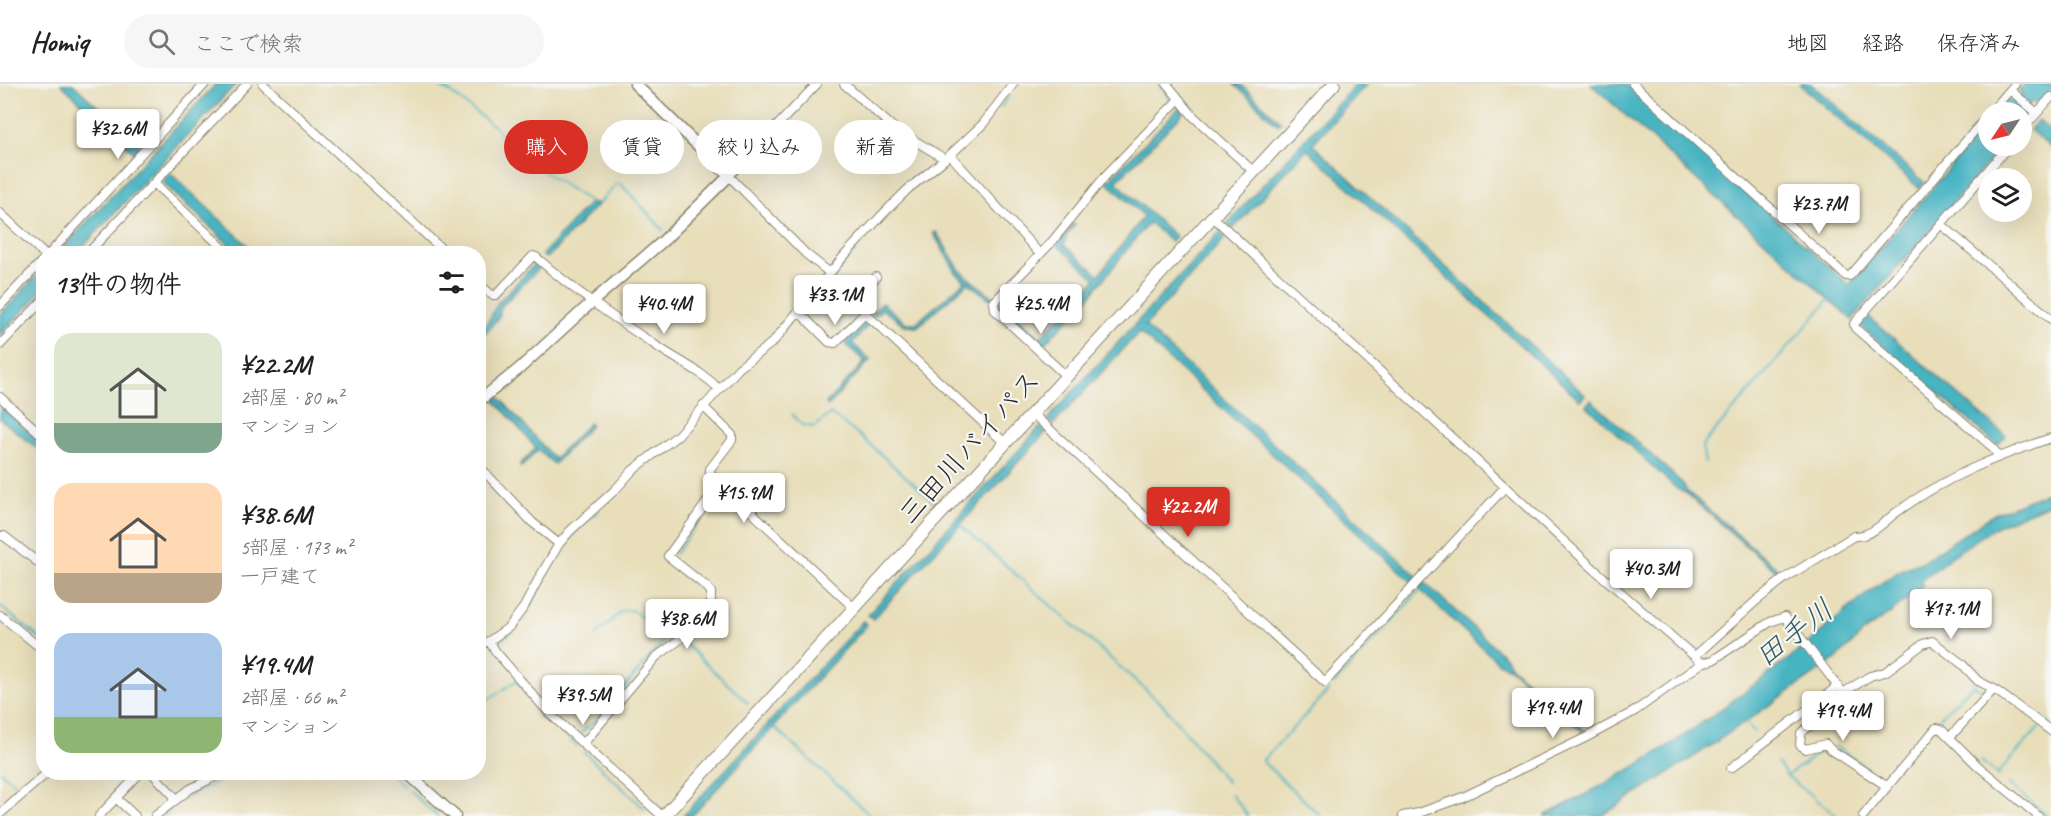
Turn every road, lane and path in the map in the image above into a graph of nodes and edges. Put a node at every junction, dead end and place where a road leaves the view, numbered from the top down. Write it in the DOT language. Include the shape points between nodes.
graph roads {
  1 [pos="206,84"];
  2 [pos="247,84"];
  3 [pos="263,84"];
  4 [pos="635,84"];
  5 [pos="818,84"];
  6 [pos="844,84"];
  7 [pos="1013,84"];
  8 [pos="1167,84"];
  9 [pos="1334,84"];
  10 [pos="1633,84"];
  11 [pos="2014,90"];
  12 [pos="2051,97"];
  13 [pos="1179,99"];
  14 [pos="2001,102"];
  15 [pos="2033,110"];
  16 [pos="1978,127"];
  17 [pos="2000,156"];
  18 [pos="949,158"];
  19 [pos="1254,172"];
  20 [pos="729,176"];
  21 [pos="154,183"];
  22 [pos="0,213"];
  23 [pos="1213,217"];
  24 [pos="1941,224"];
  25 [pos="56,246"];
  26 [pos="95,246"];
  27 [pos="221,246"];
  28 [pos="438,246"];
  29 [pos="36,247"];
  30 [pos="1040,254"];
  31 [pos="36,268"];
  32 [pos="830,273"];
  33 [pos="876,277"];
  34 [pos="486,290"];
  35 [pos="592,302"];
  36 [pos="0,306"];
  37 [pos="36,307"];
  38 [pos="865,313"];
  39 [pos="801,314"];
  40 [pos="2051,320"];
  41 [pos="0,345"];
  42 [pos="1066,376"];
  43 [pos="719,389"];
  44 [pos="486,396"];
  45 [pos="0,397"];
  46 [pos="705,409"];
  47 [pos="1033,414"];
  48 [pos="36,430"];
  49 [pos="2051,438"];
  50 [pos="1005,443"];
  51 [pos="1998,455"];
  52 [pos="486,473"];
  53 [pos="720,484"];
  54 [pos="1505,487"];
  55 [pos="0,536"];
  56 [pos="559,544"];
  57 [pos="36,561"];
  58 [pos="854,608"];
  59 [pos="0,615"];
  60 [pos="36,644"];
  61 [pos="486,644"];
  62 [pos="491,644"];
  63 [pos="1695,656"];
  64 [pos="1702,663"];
  65 [pos="1838,687"];
  66 [pos="1994,689"];
  67 [pos="2051,731"];
  68 [pos="1950,737"];
  69 [pos="584,744"];
  70 [pos="1731,768"];
  71 [pos="39,780"];
  72 [pos="133,780"];
  73 [pos="159,780"];
  74 [pos="206,780"];
  75 [pos="415,780"];
  76 [pos="1888,786"];
  77 [pos="116,798"];
  78 [pos="176,798"];
  79 [pos="1,812"];
  80 [pos="1400,815"];
  81 [pos="99,816"];
  82 [pos="135,816"];
  83 [pos="155,816"];
  84 [pos="455,816"];
  85 [pos="663,816"];
  86 [pos="1863,816"];
  87 [pos="2038,816"];
  1 -- 25 [label="street"];
  2 -- 21 [label="street"];
  3 -- 28 [label="street"];
  4 -- 20 [label="main road"];
  5 -- 20 [label="street"];
  6 -- 18 [label="street" via="894,128"];
  7 -- 18 [label="street" via="983,124"];
  8 -- 13 [label="street"];
  9 -- 19 [label="highway, 三田川バイパス"];
  10 -- 16 [label="street" via="1846,276"];
  11 -- 14 [label="street"];
  11 -- 15 [label="street"];
  12 -- 15 [label="street"];
  13 -- 19 [label="street"];
  13 -- 30 [label="street" via="1107,174"];
  17 -- 24 [label="street"];
  18 -- 30 [label="street"];
  18 -- 32 [label="street" via="907,190"];
  19 -- 23 [label="highway, 三田川バイパス"];
  20 -- 32 [label="street"];
  20 -- 35 [label="main road" via="663,241"];
  21 -- 26 [label="street"];
  21 -- 27 [label="street"];
  22 -- 29 [label="street"];
  23 -- 42 [label="highway, 三田川バイパス"];
  23 -- 54 [label="street"];
  24 -- 40 [label="street"];
  24 -- 51 [label="street" via="1854,324"];
  30 -- 42 [label="street" via="996,301 995,310"];
  31 -- 36 [label="street"];
  32 -- 39 [label="street"];
  33 -- 38 [label="street" via="862,294"];
  34 -- 35 [label="street" via="496,295 533,256"];
  35 -- 43 [label="street" via="706,376"];
  35 -- 44 [label="main road"];
  37 -- 41 [label="street"];
  38 -- 39 [label="street" via="835,344"];
  38 -- 50 [label="street"];
  39 -- 43 [label="street"];
  42 -- 47 [label="highway, 三田川バイパス"];
  43 -- 46 [label="street"];
  45 -- 48 [label="street"];
  46 -- 53 [label="street" via="732,435 710,469"];
  46 -- 56 [label="street" via="632,471"];
  47 -- 50 [label="highway, 三田川バイパス"];
  47 -- 54 [label="street" via="1325,682"];
  49 -- 51 [label="street"];
  50 -- 58 [label="highway, 三田川バイパス"];
  51 -- 63 [label="street" via="1943,481 1866,536 1854,536 1785,578"];
  52 -- 56 [label="street"];
  53 -- 58 [label="street"];
  53 -- 69 [label="street" via="668,556 711,592 711,604 678,641 656,657"];
  54 -- 63 [label="street"];
  55 -- 57 [label="street"];
  56 -- 62 [label="street" via="524,607"];
  58 -- 85 [label="highway, 三田川バイパス"];
  59 -- 60 [label="street"];
  61 -- 62 [label="street"];
  62 -- 69 [label="street" via="548,712"];
  63 -- 64 [label="street"];
  64 -- 65 [label="street" via="1785,617"];
  64 -- 80 [label="street" via="1635,711 1585,738 1463,797 1419,813"];
  65 -- 66 [label="street" via="1885,672 1932,641 1978,681"];
  65 -- 70 [label="street"];
  65 -- 76 [label="street" via="1822,715 1801,733 1800,745 1806,749 1826,744"];
  66 -- 67 [label="street"];
  66 -- 68 [label="street"];
  68 -- 76 [label="street" via="1936,728"];
  68 -- 87 [label="street"];
  69 -- 85 [label="street"];
  71 -- 79 [label="street"];
  72 -- 77 [label="street"];
  73 -- 78 [label="street"];
  74 -- 78 [label="street"];
  75 -- 84 [label="main road"];
  76 -- 86 [label="street"];
  77 -- 81 [label="street"];
  77 -- 82 [label="street"];
  78 -- 83 [label="street"];
}
